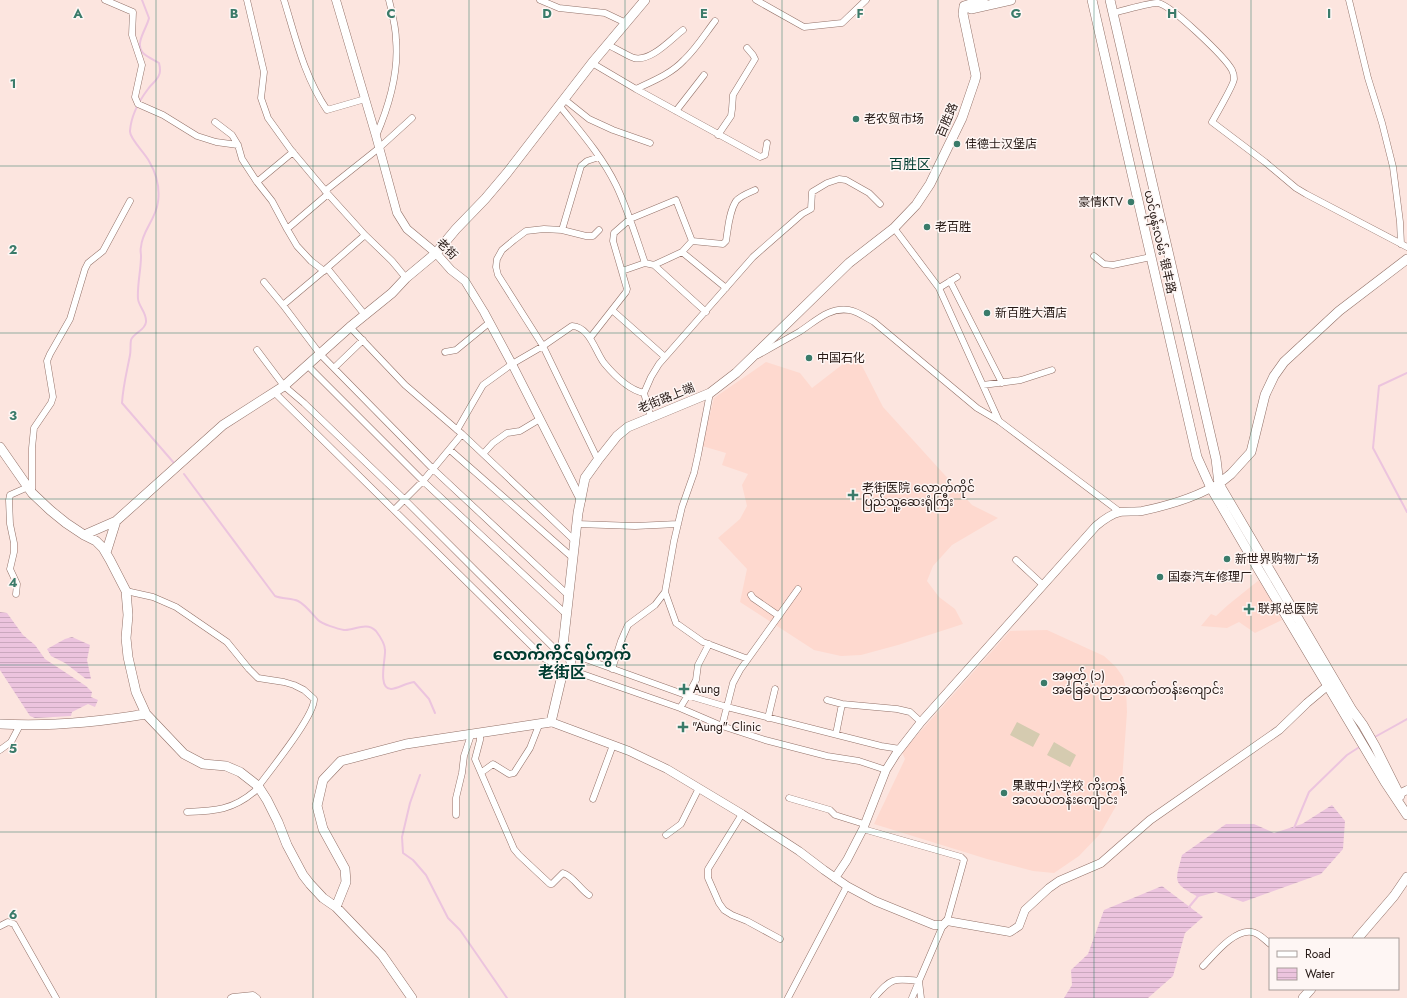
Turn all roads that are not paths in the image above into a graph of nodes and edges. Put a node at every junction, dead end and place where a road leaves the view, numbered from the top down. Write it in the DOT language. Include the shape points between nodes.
graph roads {
  1 [pos="105,0"];
  2 [pos="247,0"];
  3 [pos="284,0"];
  4 [pos="336,0"];
  5 [pos="389,0"];
  6 [pos="540,0"];
  7 [pos="645,0"];
  8 [pos="756,0"];
  9 [pos="866,0"];
  10 [pos="983,0"];
  11 [pos="1011,0"];
  12 [pos="1092,0"];
  13 [pos="1110,0"];
  14 [pos="1349,0"];
  15 [pos="964,8"];
  16 [pos="1113,13"];
  17 [pos="715,21"];
  18 [pos="626,23"];
  19 [pos="683,30"];
  20 [pos="608,45"];
  21 [pos="747,48"];
  22 [pos="592,63"];
  23 [pos="704,75"];
  24 [pos="636,89"];
  25 [pos="365,99"];
  26 [pos="562,102"];
  27 [pos="676,111"];
  28 [pos="412,118"];
  29 [pos="215,122"];
  30 [pos="718,135"];
  31 [pos="376,136"];
  32 [pos="650,143"];
  33 [pos="766,143"];
  34 [pos="238,145"];
  35 [pos="379,148"];
  36 [pos="293,152"];
  37 [pos="599,156"];
  38 [pos="257,182"];
  39 [pos="755,190"];
  40 [pos="326,193"];
  41 [pos="130,201"];
  42 [pos="880,204"];
  43 [pos="630,219"];
  44 [pos="894,228"];
  45 [pos="287,229"];
  46 [pos="562,230"];
  47 [pos="600,230"];
  48 [pos="365,235"];
  49 [pos="692,241"];
  50 [pos="1401,244"];
  51 [pos="1407,247"];
  52 [pos="682,252"];
  53 [pos="436,253"];
  54 [pos="1094,256"];
  55 [pos="1151,257"];
  56 [pos="1407,259"];
  57 [pos="645,263"];
  58 [pos="654,265"];
  59 [pos="326,270"];
  60 [pos="622,271"];
  61 [pos="957,277"];
  62 [pos="406,278"];
  63 [pos="950,281"];
  64 [pos="264,282"];
  65 [pos="726,288"];
  66 [pos="939,288"];
  67 [pos="283,305"];
  68 [pos="612,310"];
  69 [pos="706,312"];
  70 [pos="365,315"];
  71 [pos="490,322"];
  72 [pos="350,327"];
  73 [pos="590,338"];
  74 [pos="363,340"];
  75 [pos="543,346"];
  76 [pos="257,350"];
  77 [pos="445,352"];
  78 [pos="320,354"];
  79 [pos="665,357"];
  80 [pos="751,360"];
  81 [pos="512,364"];
  82 [pos="308,366"];
  83 [pos="334,368"];
  84 [pos="1052,370"];
  85 [pos="1002,383"];
  86 [pos="983,385"];
  87 [pos="284,386"];
  88 [pos="274,392"];
  89 [pos="644,393"];
  90 [pos="710,393"];
  91 [pos="651,418"];
  92 [pos="540,419"];
  93 [pos="999,421"];
  94 [pos="459,432"];
  95 [pos="0,448"];
  96 [pos="450,450"];
  97 [pos="483,454"];
  98 [pos="598,460"];
  99 [pos="433,469"];
  100 [pos="423,481"];
  101 [pos="1215,486"];
  102 [pos="30,490"];
  103 [pos="405,500"];
  104 [pos="581,500"];
  105 [pos="394,510"];
  106 [pos="1120,512"];
  107 [pos="116,521"];
  108 [pos="577,524"];
  109 [pos="678,524"];
  110 [pos="84,535"];
  111 [pos="575,541"];
  112 [pos="106,554"];
  113 [pos="573,558"];
  114 [pos="1016,560"];
  115 [pos="1043,585"];
  116 [pos="798,589"];
  117 [pos="126,591"];
  118 [pos="665,592"];
  119 [pos="16,594"];
  120 [pos="568,595"];
  121 [pos="751,595"];
  122 [pos="566,614"];
  123 [pos="779,616"];
  124 [pos="709,644"];
  125 [pos="563,655"];
  126 [pos="748,659"];
  127 [pos="554,664"];
  128 [pos="612,669"];
  129 [pos="565,670"];
  130 [pos="1331,683"];
  131 [pos="775,689"];
  132 [pos="688,696"];
  133 [pos="827,700"];
  134 [pos="842,704"];
  135 [pos="728,707"];
  136 [pos="680,708"];
  137 [pos="146,714"];
  138 [pos="768,718"];
  139 [pos="551,722"];
  140 [pos="921,722"];
  141 [pos="0,724"];
  142 [pos="20,725"];
  143 [pos="539,725"];
  144 [pos="722,726"];
  145 [pos="480,733"];
  146 [pos="836,734"];
  147 [pos="471,735"];
  148 [pos="613,745"];
  149 [pos="900,749"];
  150 [pos="1371,749"];
  151 [pos="0,750"];
  152 [pos="886,770"];
  153 [pos="482,772"];
  154 [pos="258,786"];
  155 [pos="699,788"];
  156 [pos="1403,792"];
  157 [pos="789,798"];
  158 [pos="593,799"];
  159 [pos="187,812"];
  160 [pos="742,814"];
  161 [pos="1407,814"];
  162 [pos="456,815"];
  163 [pos="864,826"];
  164 [pos="666,835"];
  165 [pos="1407,877"];
  166 [pos="835,878"];
  167 [pos="847,886"];
  168 [pos="589,894"];
  169 [pos="336,907"];
  170 [pos="945,923"];
  171 [pos="0,926"];
  172 [pos="1358,938"];
  173 [pos="780,939"];
  174 [pos="1269,943"];
  175 [pos="1203,966"];
  176 [pos="919,981"];
  177 [pos="1310,990"];
  178 [pos="56,998"];
  179 [pos="231,998"];
  180 [pos="258,998"];
  181 [pos="412,998"];
  182 [pos="788,998"];
  183 [pos="874,998"];
  184 [pos="912,998"];
  185 [pos="921,998"];
  186 [pos="1303,998"];
  1 -- 34 [label="street" via="134,12 132,35 142,65 135,97 138,104 197,136"];
  2 -- 36 [label="street" via="264,72 261,98 268,118"];
  3 -- 25 [label="street" via="306,74 327,110"];
  4 -- 25 [label="street, 老街"];
  5 -- 31 [label="street" via="396,40 396,68 387,109"];
  6 -- 18 [label="street" via="559,8 605,13"];
  7 -- 18 [label="main road"];
  8 -- 9 [label="street" via="804,27 842,22"];
  10 -- 15 [label="main road"];
  11 -- 15 [label="main road"];
  12 -- 55 [label="main road, ယင်ဖုန်းလမ်း 银丰路"];
  13 -- 16 [label="main road, ယင်ဖုန်းလမ်း 银丰路"];
  14 -- 50 [label="street" via="1392,167"];
  15 -- 44 [label="main road, 百胜路" via="975,80 962,118 930,184 916,205"];
  16 -- 50 [label="street" via="1157,3 1174,12 1207,42 1233,71 1234,80 1212,122 1296,188"];
  16 -- 101 [label="main road, ယင်ဖုန်းလမ်း 银丰路" via="1216,459"];
  17 -- 24 [label="street" via="685,60 662,77"];
  18 -- 20 [label="main road"];
  19 -- 20 [label="street" via="657,52 643,58 635,58"];
  20 -- 22 [label="main road"];
  21 -- 30 [label="street" via="755,59 733,95 730,116"];
  22 -- 24 [label="street"];
  22 -- 26 [label="main road"];
  23 -- 27 [label="street"];
  24 -- 27 [label="street"];
  25 -- 31 [label="street, 老街"];
  26 -- 32 [label="street" via="589,119"];
  26 -- 37 [label="street"];
  26 -- 53 [label="main road" via="507,173"];
  27 -- 30 [label="street"];
  28 -- 35 [label="street"];
  29 -- 34 [label="street" via="232,135"];
  30 -- 33 [label="street" via="760,157 764,155"];
  31 -- 35 [label="street, 老街"];
  34 -- 38 [label="street" via="242,159"];
  35 -- 40 [label="street"];
  35 -- 53 [label="street, 老街" via="397,213 407,229"];
  36 -- 38 [label="street"];
  36 -- 40 [label="street"];
  37 -- 43 [label="street"];
  37 -- 46 [label="street" via="581,166"];
  38 -- 45 [label="street" via="272,201"];
  39 -- 49 [label="street" via="736,201 726,241 723,244"];
  40 -- 45 [label="street"];
  40 -- 48 [label="street"];
  41 -- 102 [label="street" via="103,251 88,263 70,319 47,361 54,397 34,428"];
  42 -- 65 [label="street" via="869,193 846,180 839,179 827,183 812,192 811,209 753,258"];
  43 -- 49 [label="street" via="676,200"];
  43 -- 57 [label="street"];
  43 -- 60 [label="street" via="613,236"];
  44 -- 66 [label="street"];
  44 -- 80 [label="main road, 老街路上端" via="849,263"];
  45 -- 59 [label="street" via="297,246 311,261"];
  46 -- 47 [label="street" via="586,236 593,236"];
  46 -- 75 [label="street" via="526,231 502,250 497,259 498,275"];
  48 -- 59 [label="street"];
  48 -- 62 [label="street"];
  49 -- 52 [label="street"];
  50 -- 51 [label="street"];
  52 -- 58 [label="street"];
  52 -- 65 [label="street"];
  53 -- 62 [label="main road"];
  53 -- 71 [label="street, 老街" via="465,281"];
  54 -- 55 [label="street" via="1104,264 1113,265"];
  55 -- 101 [label="main road, ယင်ဖုန်းလမ်း 银丰路" via="1197,457"];
  56 -- 101 [label="main road" via="1339,311 1284,362 1265,395 1251,452 1231,474"];
  57 -- 58 [label="street"];
  57 -- 60 [label="street"];
  58 -- 69 [label="street"];
  59 -- 67 [label="street"];
  59 -- 70 [label="street"];
  60 -- 68 [label="street" via="626,292"];
  61 -- 63 [label="street"];
  62 -- 70 [label="main road"];
  63 -- 66 [label="street"];
  63 -- 85 [label="street"];
  64 -- 67 [label="street"];
  65 -- 69 [label="street"];
  66 -- 86 [label="street"];
  67 -- 78 [label="street"];
  68 -- 73 [label="street"];
  68 -- 79 [label="street"];
  69 -- 79 [label="street"];
  70 -- 72 [label="main road"];
  71 -- 77 [label="street" via="456,350"];
  71 -- 81 [label="street, 老街"];
  72 -- 74 [label="street"];
  72 -- 78 [label="main road"];
  73 -- 75 [label="street" via="581,328 572,326"];
  73 -- 89 [label="street" via="613,373 637,392"];
  74 -- 83 [label="street"];
  74 -- 94 [label="street" via="405,385"];
  75 -- 81 [label="street"];
  75 -- 98 [label="street"];
  76 -- 87 [label="street"];
  78 -- 82 [label="main road"];
  78 -- 83 [label="street"];
  79 -- 89 [label="street" via="651,377"];
  80 -- 90 [label="main road, 老街路上端"];
  80 -- 93 [label="street" via="819,317 831,312 849,310 874,322 977,408"];
  81 -- 92 [label="street, 老街"];
  81 -- 94 [label="street" via="483,385"];
  82 -- 87 [label="main road"];
  82 -- 100 [label="street"];
  83 -- 99 [label="street"];
  84 -- 85 [label="street"];
  85 -- 86 [label="street"];
  86 -- 93 [label="street"];
  87 -- 88 [label="main road"];
  87 -- 103 [label="street"];
  88 -- 105 [label="street"];
  88 -- 107 [label="main road" via="222,425"];
  89 -- 91 [label="street"];
  90 -- 91 [label="main road, 老街路上端"];
  90 -- 109 [label="street" via="698,455"];
  91 -- 98 [label="main road, 老街路上端" via="628,427"];
  92 -- 97 [label="street" via="520,431 507,433"];
  92 -- 104 [label="street, 老街"];
  93 -- 106 [label="street"];
  94 -- 96 [label="street"];
  94 -- 97 [label="street"];
  95 -- 102 [label="main road"];
  96 -- 99 [label="street"];
  96 -- 113 [label="street"];
  97 -- 111 [label="street"];
  98 -- 104 [label="main road, 老街路上端" via="585,478"];
  99 -- 100 [label="street"];
  99 -- 120 [label="street"];
  100 -- 103 [label="street"];
  100 -- 122 [label="street"];
  101 -- 106 [label="street" via="1169,505 1140,512"];
  101 -- 130 [label="main road"];
  102 -- 110 [label="main road" via="50,510"];
  102 -- 119 [label="street" via="10,496 9,500 14,543 10,569 17,584"];
  103 -- 105 [label="street"];
  103 -- 125 [label="street"];
  104 -- 108 [label="main road, 老街路上端"];
  105 -- 127 [label="street" via="545,659"];
  106 -- 115 [label="street" via="1096,526"];
  107 -- 110 [label="main road"];
  107 -- 112 [label="main road"];
  108 -- 109 [label="street"];
  108 -- 111 [label="main road, 老街路上端"];
  109 -- 118 [label="street"];
  110 -- 112 [label="main road" via="96,541"];
  111 -- 113 [label="main road, 老街路上端"];
  112 -- 117 [label="main road"];
  113 -- 120 [label="main road, 老街路上端"];
  114 -- 115 [label="street"];
  115 -- 140 [label="street"];
  116 -- 123 [label="street"];
  117 -- 137 [label="main road" via="128,657 136,692"];
  117 -- 154 [label="street" via="153,597 176,607 227,642 258,678 284,682 313,696 313,707"];
  118 -- 124 [label="street" via="676,623"];
  118 -- 128 [label="street" via="656,605 628,625"];
  120 -- 122 [label="main road, 老街路上端"];
  121 -- 123 [label="street"];
  122 -- 125 [label="main road, 老街路上端"];
  123 -- 126 [label="street"];
  124 -- 126 [label="street"];
  124 -- 132 [label="street" via="698,665 696,680"];
  125 -- 127 [label="main road" via="554,658"];
  125 -- 128 [label="street" via="580,657"];
  125 -- 129 [label="main road" via="571,662"];
  126 -- 135 [label="street" via="734,683"];
  127 -- 129 [label="main road" via="557,670"];
  128 -- 132 [label="street"];
  129 -- 136 [label="street"];
  129 -- 139 [label="main road"];
  130 -- 150 [label="main road"];
  130 -- 170 [label="street" via="1279,730 1150,820 1101,863 1049,888 1025,910 1019,926 1010,932"];
  131 -- 138 [label="street"];
  132 -- 135 [label="street"];
  132 -- 136 [label="street"];
  133 -- 134 [label="street"];
  134 -- 140 [label="street" via="897,709 910,712"];
  134 -- 146 [label="street"];
  135 -- 138 [label="street"];
  135 -- 144 [label="street"];
  136 -- 144 [label="street"];
  137 -- 142 [label="main road" via="103,721"];
  137 -- 154 [label="main road" via="184,754 203,764 226,766 240,772"];
  138 -- 146 [label="street"];
  139 -- 143 [label="main road"];
  139 -- 148 [label="street"];
  140 -- 149 [label="street"];
  141 -- 142 [label="main road"];
  142 -- 151 [label="street" via="11,742"];
  143 -- 145 [label="main road"];
  143 -- 153 [label="street" via="530,748 514,772 509,774 493,764"];
  144 -- 152 [label="street" via="765,740 827,756 859,761"];
  145 -- 147 [label="main road"];
  145 -- 153 [label="street" via="476,759"];
  146 -- 149 [label="street"];
  147 -- 162 [label="street" via="456,798"];
  147 -- 169 [label="main road" via="406,744 341,762 323,780 318,806 323,829 345,869 346,882"];
  148 -- 155 [label="street" via="667,769"];
  148 -- 158 [label="street"];
  149 -- 152 [label="street"];
  150 -- 156 [label="main road"];
  150 -- 161 [label="main road"];
  152 -- 163 [label="street"];
  153 -- 168 [label="street" via="514,849 550,884 563,873 568,874"];
  154 -- 159 [label="street" via="248,797 229,807 213,811"];
  154 -- 169 [label="main road" via="270,805 303,875 323,898"];
  155 -- 160 [label="street"];
  155 -- 164 [label="street" via="681,824"];
  156 -- 161 [label="main road"];
  157 -- 163 [label="street" via="830,810 835,815"];
  160 -- 166 [label="street"];
  160 -- 173 [label="street" via="708,869 708,878 724,910"];
  163 -- 166 [label="street"];
  163 -- 170 [label="street" via="964,860"];
  165 -- 172 [label="main road"];
  166 -- 167 [label="street"];
  167 -- 170 [label="street" via="875,901 934,925"];
  167 -- 182 [label="street"];
  169 -- 181 [label="main road" via="382,955"];
  170 -- 176 [label="street"];
  171 -- 178 [label="street" via="8,922 14,924"];
  174 -- 175 [label="street" via="1260,935 1251,932 1240,934 1226,942"];
  176 -- 183 [label="street" via="891,980"];
  176 -- 184 [label="street"];
  176 -- 185 [label="street"];
  177 -- 186 [label="main road"];
  179 -- 180 [label="street" via="254,995"];
}
